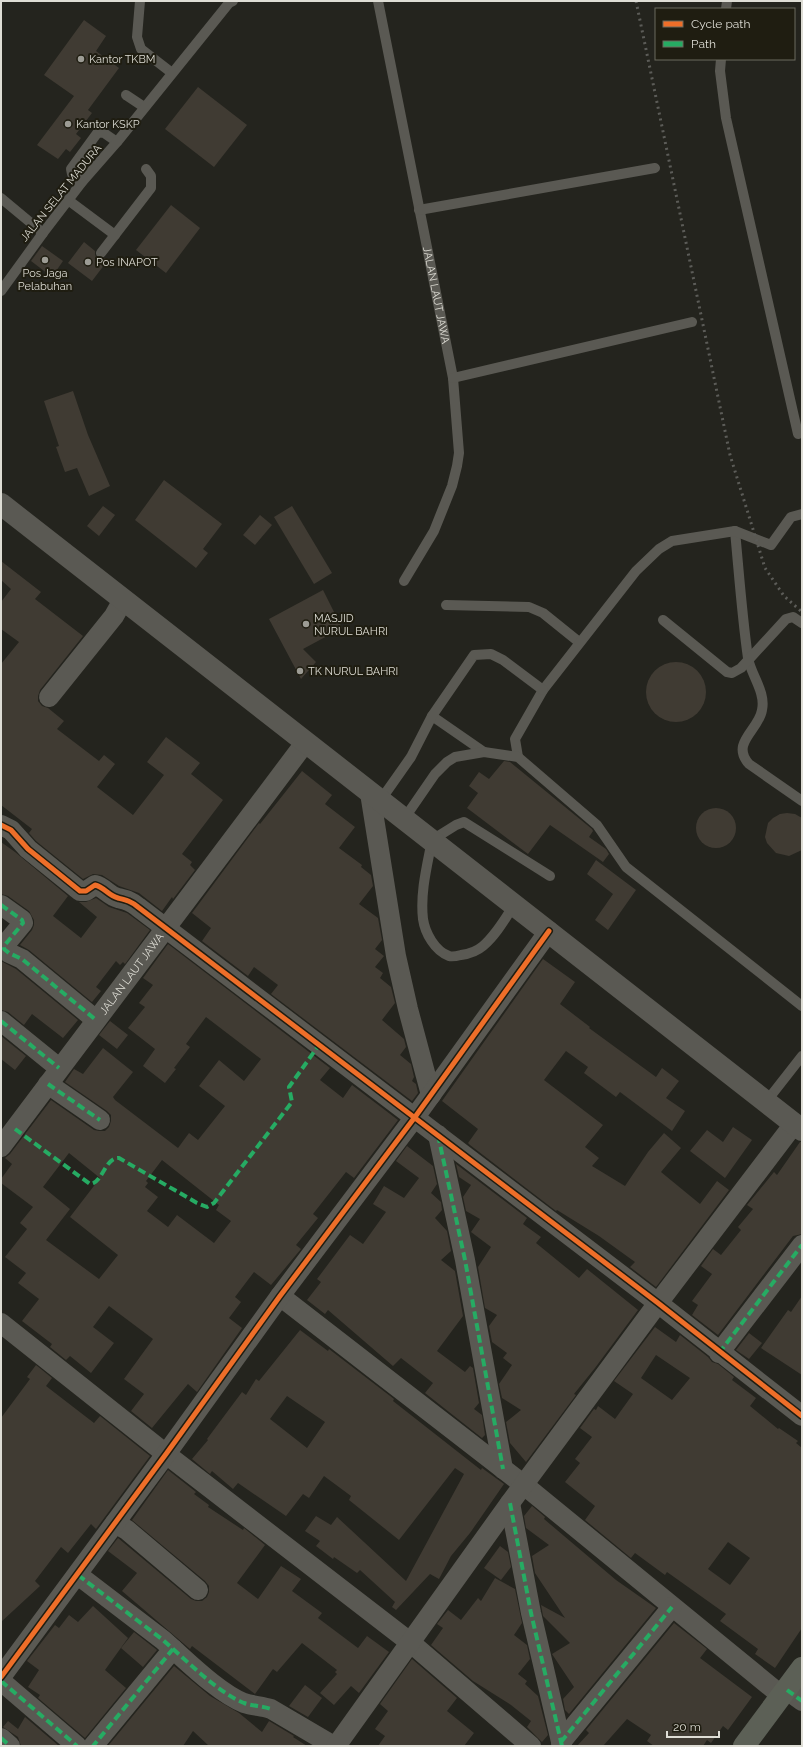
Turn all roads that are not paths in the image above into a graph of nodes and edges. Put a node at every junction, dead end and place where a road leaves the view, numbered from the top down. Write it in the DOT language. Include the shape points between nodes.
graph roads {
  1 [pos="140,1"];
  2 [pos="378,1"];
  3 [pos="230,2"];
  4 [pos="721,60"];
  5 [pos="172,73"];
  6 [pos="126,95"];
  7 [pos="144,107"];
  8 [pos="117,142"];
  9 [pos="655,168"];
  10 [pos="146,169"];
  11 [pos="82,182"];
  12 [pos="1,198"];
  13 [pos="68,200"];
  14 [pos="419,210"];
  15 [pos="43,233"];
  16 [pos="115,235"];
  17 [pos="101,253"];
  18 [pos="1,291"];
  19 [pos="692,322"];
  20 [pos="453,378"];
  21 [pos="798,434"];
  22 [pos="1,504"];
  23 [pos="802,514"];
  24 [pos="735,530"];
  25 [pos="404,581"];
  26 [pos="123,600"];
  27 [pos="446,605"];
  28 [pos="663,620"];
  29 [pos="802,623"];
  30 [pos="579,642"];
  31 [pos="749,660"];
  32 [pos="542,690"];
  33 [pos="49,698"];
  34 [pos="432,716"];
  35 [pos="305,742"];
  36 [pos="484,752"];
  37 [pos="518,757"];
  38 [pos="375,797"];
  39 [pos="802,801"];
  40 [pos="404,819"];
  41 [pos="1,825"];
  42 [pos="432,840"];
  43 [pos="550,876"];
  44 [pos="1,905"];
  45 [pos="514,905"];
  46 [pos="165,928"];
  47 [pos="549,931"];
  48 [pos="802,1006"];
  49 [pos="96,1020"];
  50 [pos="1,1021"];
  51 [pos="802,1056"];
  52 [pos="60,1068"];
  53 [pos="48,1084"];
  54 [pos="431,1095"];
  55 [pos="766,1102"];
  56 [pos="415,1117"];
  57 [pos="100,1120"];
  58 [pos="798,1127"];
  59 [pos="438,1135"];
  60 [pos="1,1147"];
  61 [pos="802,1245"];
  62 [pos="280,1296"];
  63 [pos="658,1303"];
  64 [pos="1,1323"];
  65 [pos="720,1353"];
  66 [pos="802,1416"];
  67 [pos="166,1454"];
  68 [pos="503,1469"];
  69 [pos="524,1485"];
  70 [pos="510,1503"];
  71 [pos="115,1523"];
  72 [pos="78,1575"];
  73 [pos="198,1590"];
  74 [pos="672,1607"];
  75 [pos="411,1643"];
  76 [pos="173,1649"];
  77 [pos="802,1668"];
  78 [pos="1,1677"];
  79 [pos="1,1681"];
  80 [pos="790,1696"];
  81 [pos="1,1738"];
  82 [pos="562,1744"];
  83 [pos="10,1746"];
  84 [pos="77,1746"];
  85 [pos="93,1746"];
  86 [pos="335,1746"];
  87 [pos="532,1746"];
  88 [pos="744,1746"];
  1 -- 5 [label="lane" via="137,37 141,49"];
  2 -- 14 [label="lane, JALAN LAUT JAWA"];
  3 -- 5 [label="lane, JALAN SELAT MADURA"];
  4 -- 21 [label="lane" via="726,118"];
  5 -- 7 [label="lane, JALAN SELAT MADURA"];
  6 -- 7 [label="lane"];
  7 -- 8 [label="lane, JALAN SELAT MADURA"];
  8 -- 11 [label="lane, JALAN SELAT MADURA"];
  8 -- 11 [label="lane" via="98,132 70,169"];
  9 -- 14 [label="lane"];
  10 -- 16 [label="lane" via="151,176 150,188"];
  11 -- 13 [label="lane, JALAN SELAT MADURA"];
  12 -- 15 [label="lane"];
  13 -- 15 [label="lane, JALAN SELAT MADURA"];
  13 -- 16 [label="lane"];
  14 -- 20 [label="lane, JALAN LAUT JAWA"];
  15 -- 18 [label="lane, JALAN SELAT MADURA"];
  16 -- 17 [label="lane"];
  19 -- 20 [label="lane"];
  20 -- 25 [label="lane, JALAN LAUT JAWA" via="459,453 457,466 434,532"];
  22 -- 26 [label="main road"];
  23 -- 24 [label="lane" via="790,517 771,545"];
  24 -- 30 [label="lane" via="672,541 659,549 636,571"];
  24 -- 31 [label="lane"];
  26 -- 33 [label="street" via="114,616"];
  26 -- 35 [label="main road"];
  27 -- 30 [label="lane" via="529,607 543,613"];
  28 -- 31 [label="lane" via="727,672 732,673"];
  29 -- 31 [label="lane" via="793,617 786,619"];
  30 -- 32 [label="lane"];
  31 -- 39 [label="lane" via="762,697 763,708 742,746 743,755 749,764"];
  32 -- 34 [label="lane" via="504,660 491,654 474,655"];
  32 -- 37 [label="lane" via="515,739"];
  34 -- 36 [label="lane"];
  34 -- 38 [label="lane" via="411,757"];
  35 -- 38 [label="main road"];
  35 -- 46 [label="street, JALAN LAUT JAWA"];
  36 -- 37 [label="lane"];
  36 -- 40 [label="lane" via="455,757 447,762 435,774"];
  37 -- 48 [label="lane" via="597,826 626,867"];
  38 -- 40 [label="main road"];
  38 -- 54 [label="street" via="396,956"];
  40 -- 42 [label="main road"];
  41 -- 46 [label="street" via="11,830 28,849 80,891 99,886 117,898 129,900"];
  42 -- 43 [label="lane" via="464,822"];
  42 -- 45 [label="main road"];
  42 -- 45 [label="lane" via="425,874 424,920 431,940 441,952 450,956 471,954 482,947"];
  44 -- 49 [label="street" via="23,923 4,949 22,959"];
  45 -- 47 [label="main road"];
  46 -- 49 [label="street, JALAN LAUT JAWA"];
  46 -- 56 [label="street"];
  47 -- 54 [label="street"];
  47 -- 55 [label="main road"];
  49 -- 52 [label="street, JALAN LAUT JAWA"];
  50 -- 52 [label="street"];
  51 -- 55 [label="lane"];
  52 -- 53 [label="street, JALAN LAUT JAWA"];
  53 -- 57 [label="street"];
  53 -- 60 [label="street, JALAN LAUT JAWA"];
  54 -- 56 [label="street"];
  55 -- 58 [label="main road"];
  56 -- 59 [label="street"];
  56 -- 62 [label="street"];
  58 -- 63 [label="street"];
  59 -- 63 [label="street"];
  59 -- 68 [label="street" via="465,1260"];
  61 -- 65 [label="street"];
  62 -- 67 [label="street"];
  62 -- 68 [label="street"];
  63 -- 65 [label="street"];
  63 -- 69 [label="street"];
  64 -- 67 [label="street"];
  65 -- 66 [label="street"];
  67 -- 71 [label="street"];
  67 -- 75 [label="street"];
  68 -- 69 [label="street"];
  69 -- 70 [label="street"];
  69 -- 74 [label="street"];
  70 -- 75 [label="street"];
  70 -- 82 [label="street" via="531,1613"];
  71 -- 72 [label="street"];
  71 -- 73 [label="street" via="127,1530"];
  72 -- 76 [label="street"];
  72 -- 78 [label="street"];
  74 -- 80 [label="street"];
  74 -- 82 [label="street"];
  75 -- 86 [label="street"];
  75 -- 87 [label="street"];
  76 -- 85 [label="street"];
  76 -- 86 [label="street" via="232,1697 246,1704 271,1709"];
  77 -- 80 [label="highway"];
  79 -- 84 [label="street"];
  80 -- 88 [label="highway"];
  81 -- 83 [label="street"];
}
